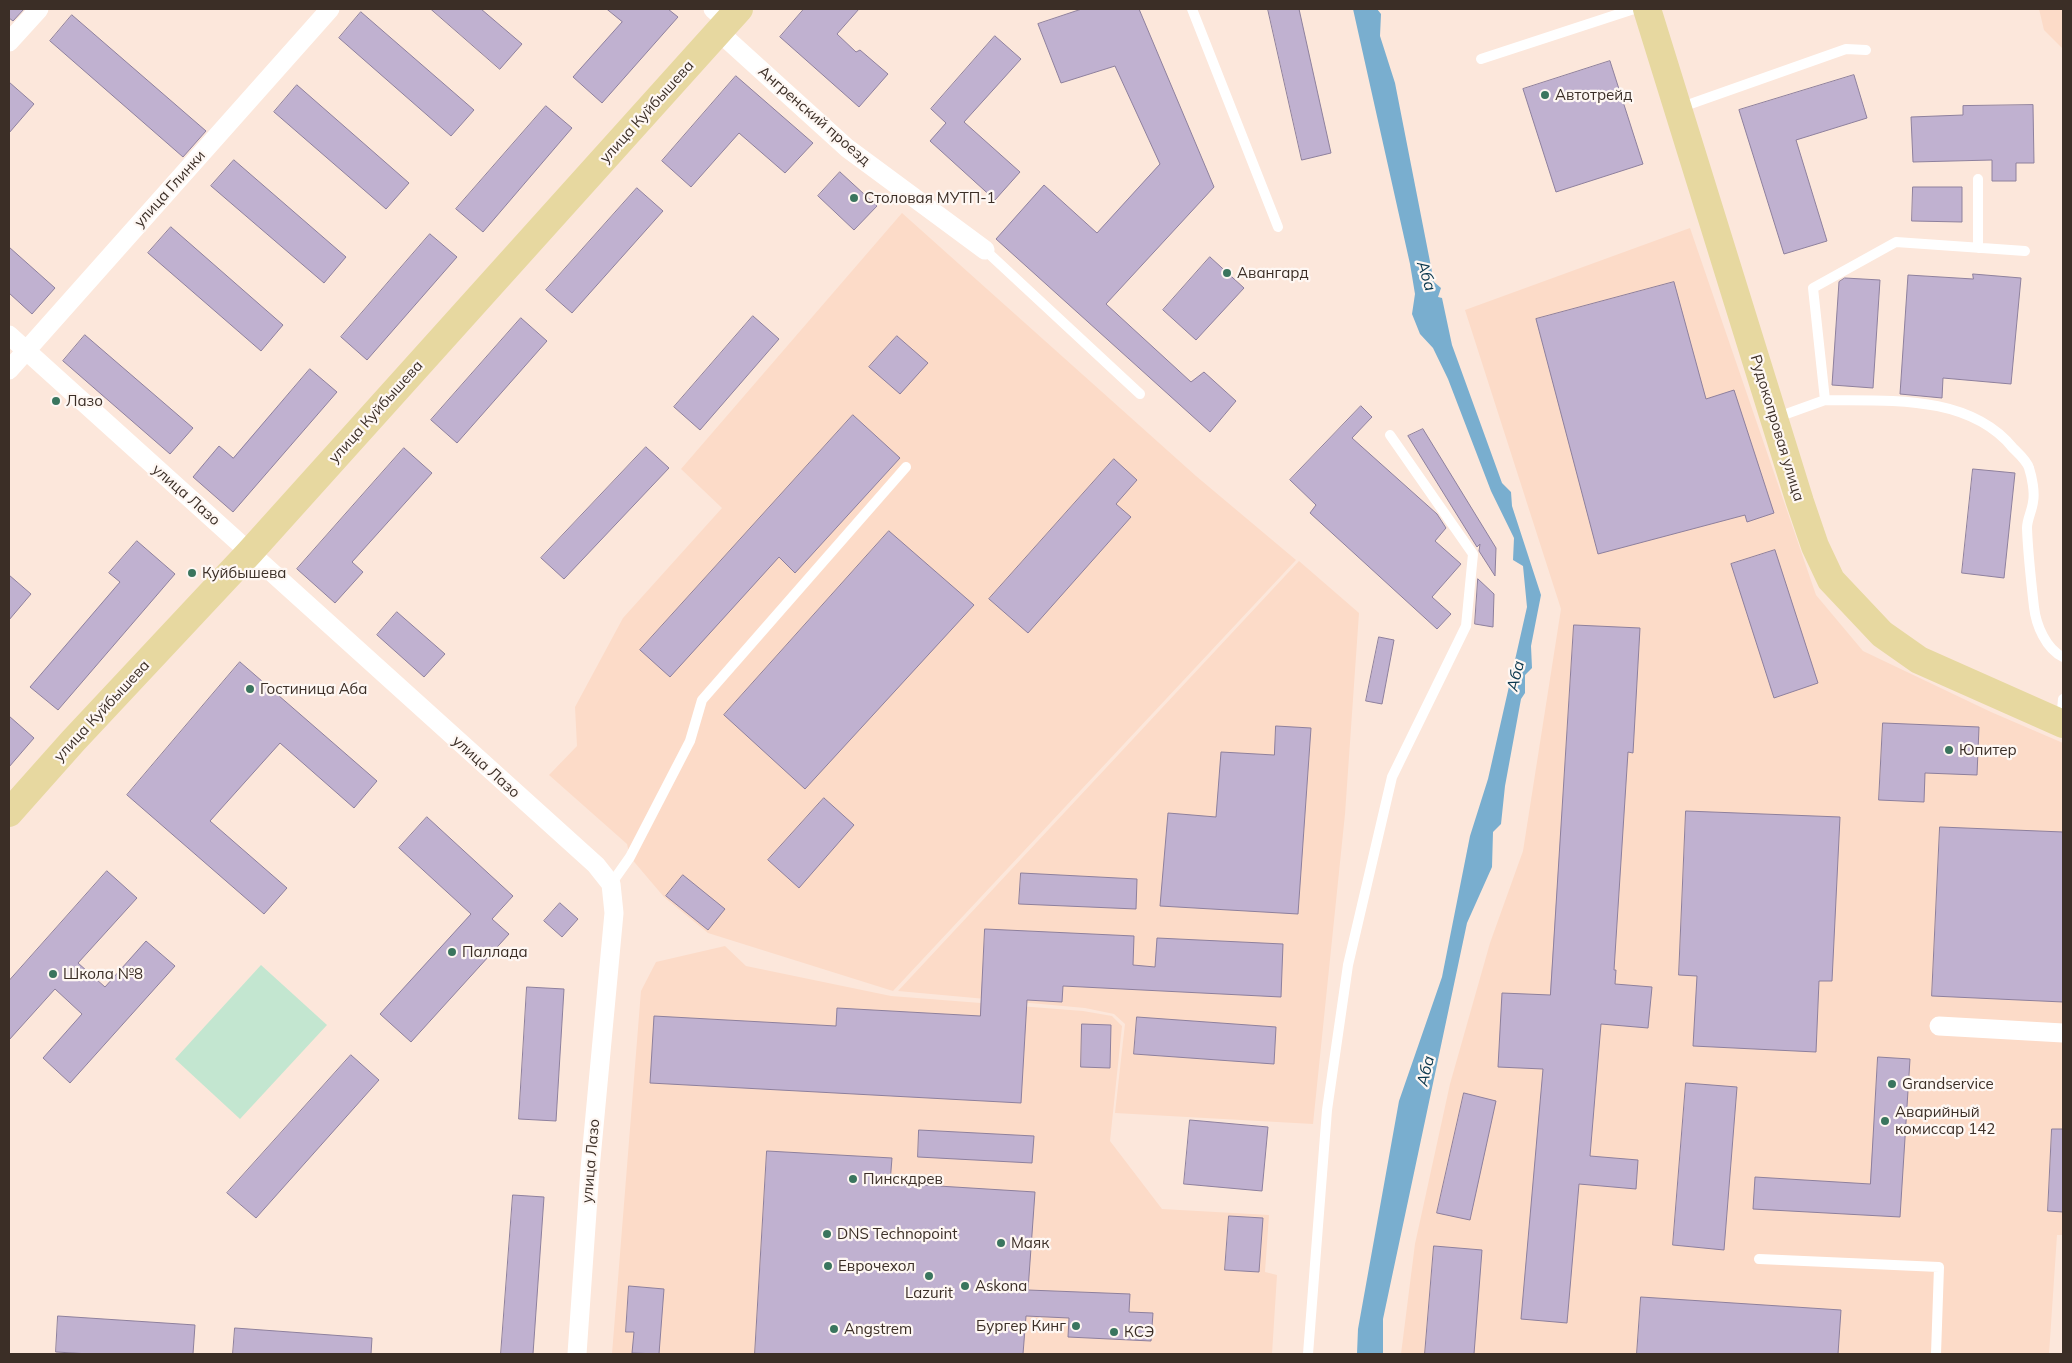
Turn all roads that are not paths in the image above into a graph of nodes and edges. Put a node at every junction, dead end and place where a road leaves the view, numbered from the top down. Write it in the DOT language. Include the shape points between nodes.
graph roads {
  1 [pos="39,9"];
  2 [pos="330,9"];
  3 [pos="1192,9"];
  4 [pos="1634,9"];
  5 [pos="1647,9"];
  6 [pos="725,18"];
  7 [pos="9,42"];
  8 [pos="1866,50"];
  9 [pos="1481,59"];
  10 [pos="1678,108"];
  11 [pos="1978,179"];
  12 [pos="1278,228"];
  13 [pos="1978,248"];
  14 [pos="984,250"];
  15 [pos="2025,251"];
  16 [pos="9,335"];
  17 [pos="26,350"];
  18 [pos="9,370"];
  19 [pos="1140,394"];
  20 [pos="1825,400"];
  21 [pos="1774,418"];
  22 [pos="1390,435"];
  23 [pos="906,467"];
  24 [pos="250,552"];
  25 [pos="2063,657"];
  26 [pos="2062,715"];
  27 [pos="9,813"];
  28 [pos="611,884"];
  29 [pos="1939,1026"];
  30 [pos="2063,1033"];
  31 [pos="1759,1259"];
  32 [pos="577,1354"];
  33 [pos="1308,1354"];
  34 [pos="1936,1354"];
  1 -- 7 [label="street"];
  2 -- 17 [label="street, улица Глинки"];
  3 -- 12 [label="lane"];
  4 -- 9 [label="lane"];
  5 -- 10 [label="main road, Рудокопровая улица"];
  6 -- 14 [label="street, Ангренский проезд" via="847,148"];
  6 -- 24 [label="main road, улица Куйбышева"];
  8 -- 10 [label="lane" via="1846,49"];
  10 -- 21 [label="main road, Рудокопровая улица"];
  11 -- 13 [label="lane"];
  13 -- 15 [label="lane"];
  13 -- 20 [label="lane" via="1896,242 1813,288"];
  14 -- 19 [label="lane"];
  16 -- 17 [label="street, улица Лазо"];
  17 -- 18 [label="street, улица Глинки"];
  17 -- 24 [label="street, улица Лазо"];
  20 -- 21 [label="lane"];
  20 -- 25 [label="lane" via="1930,405 1958,411 2002,435 2029,467 2034,500 2027,524 2036,620 2056,654"];
  21 -- 26 [label="main road, Рудокопровая улица" via="1815,546 1831,580 1858,611 1882,634 1919,660"];
  22 -- 33 [label="lane" via="1472,554 1472,563 1466,626 1392,777 1348,965 1327,1110"];
  23 -- 28 [label="lane" via="702,700 690,741 630,857"];
  24 -- 27 [label="main road, улица Куйбышева"];
  24 -- 28 [label="street, улица Лазо" via="596,865"];
  28 -- 32 [label="street, улица Лазо" via="614,913 590,1169"];
  29 -- 30 [label="street"];
  31 -- 34 [label="lane" via="1939,1267"];
}
